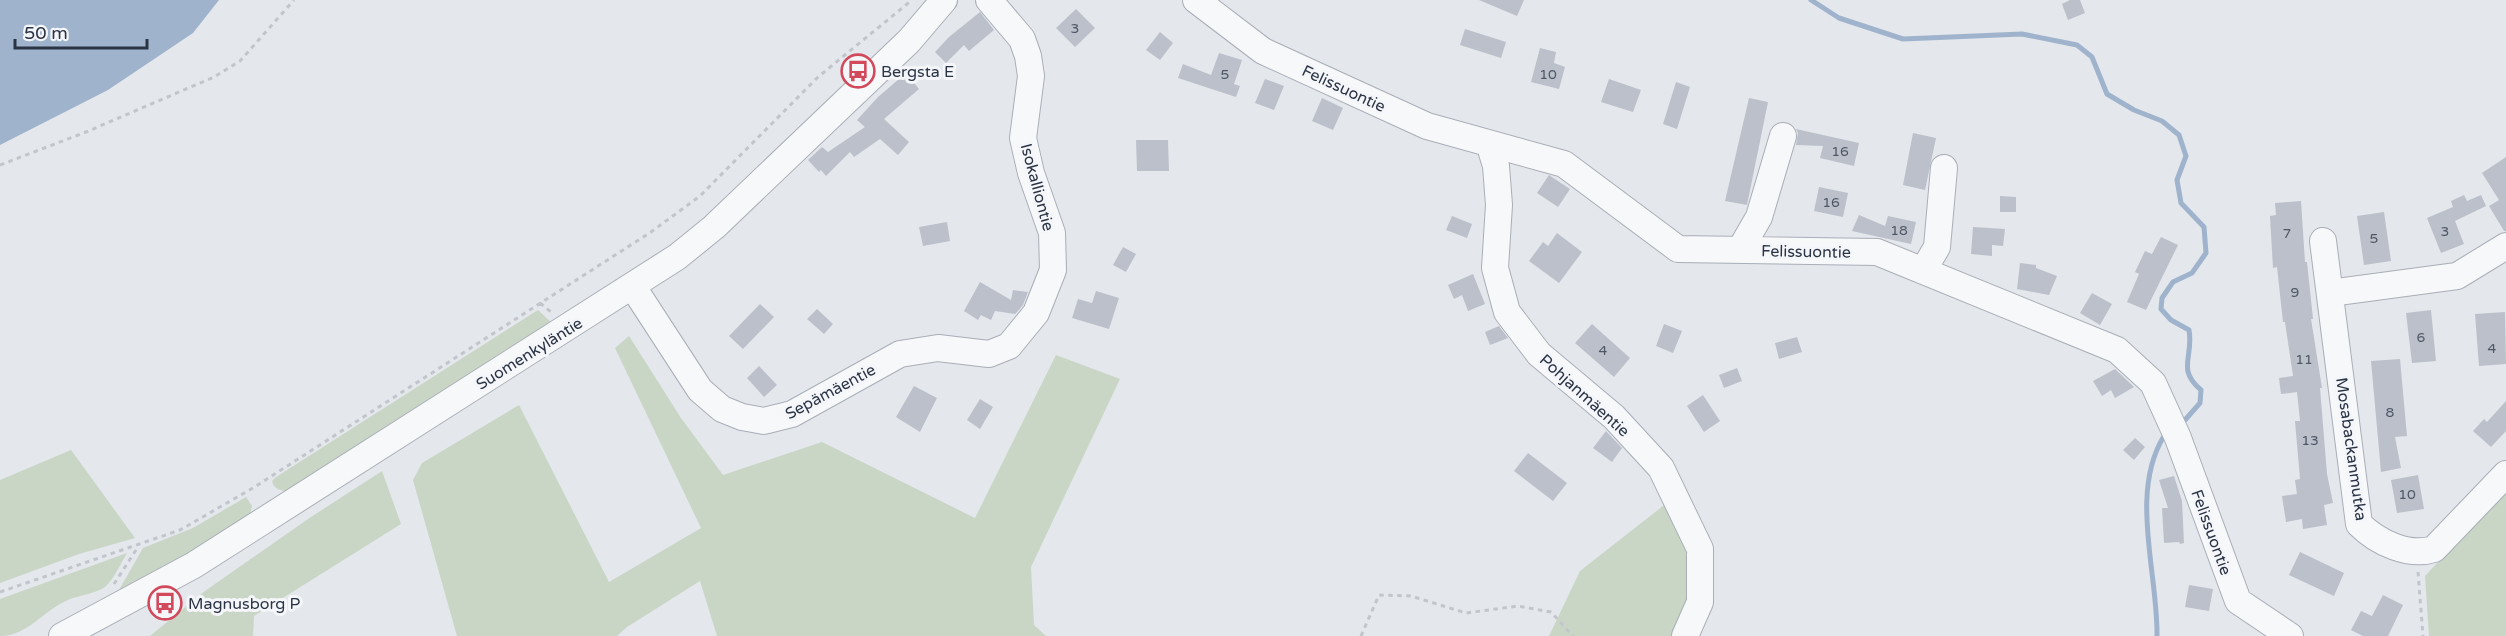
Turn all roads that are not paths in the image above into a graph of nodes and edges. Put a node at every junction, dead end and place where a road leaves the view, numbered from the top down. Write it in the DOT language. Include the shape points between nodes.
graph roads {
  1 [pos="944,0"];
  2 [pos="988,0"];
  3 [pos="1196,0"];
  4 [pos="1783,136"];
  5 [pos="1489,143"];
  6 [pos="1944,168"];
  7 [pos="2323,241"];
  8 [pos="2506,246"];
  9 [pos="1740,250"];
  10 [pos="1923,271"];
  11 [pos="633,287"];
  12 [pos="2330,294"];
  13 [pos="1036,313"];
  14 [pos="2506,474"];
  15 [pos="62,636"];
  16 [pos="1685,636"];
  17 [pos="2290,636"];
  1 -- 11 [label="street, Suomenkyläntie" via="909,41 714,227"];
  2 -- 13 [label="street, Isokalliontie" via="1022,39 1028,56 1031,76 1023,138 1052,233 1053,270"];
  3 -- 5 [label="street, Felissuontie" via="1263,51 1427,126"];
  4 -- 9 [label="street" via="1759,217"];
  5 -- 9 [label="street, Felissuontie" via="1564,164 1678,249"];
  5 -- 16 [label="street, Pohjanmäentie" via="1496,166 1499,205 1495,268 1507,312 1539,354 1614,417 1661,468 1700,549 1700,602"];
  6 -- 10 [label="street" via="1937,247"];
  7 -- 12 [label="street, Mosabackanmutka"];
  8 -- 12 [label="street" via="2457,276"];
  9 -- 10 [label="street, Felissuontie" via="1877,252"];
  10 -- 17 [label="street, Felissuontie" via="2117,350 2153,383 2178,438 2238,601"];
  11 -- 13 [label="street, Sepämäentie" via="700,390 722,409 764,421 792,414 900,354 938,348 988,354 1009,346"];
  11 -- 15 [label="street, Suomenkyläntie" via="194,565"];
  12 -- 14 [label="street, Mosabackanmutka" via="2360,524 2370,534 2400,548 2428,551"];
}
